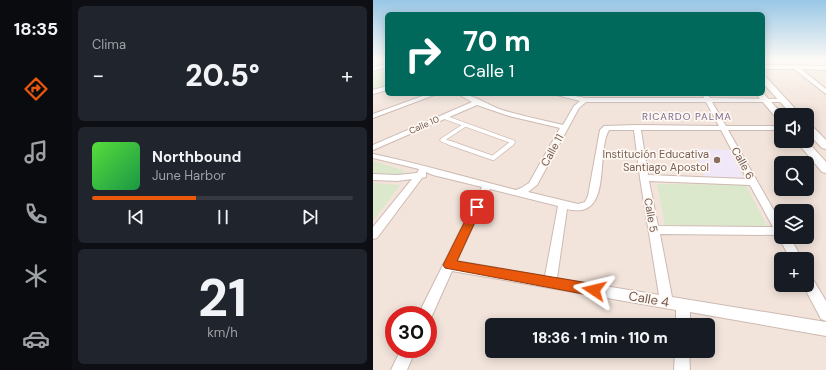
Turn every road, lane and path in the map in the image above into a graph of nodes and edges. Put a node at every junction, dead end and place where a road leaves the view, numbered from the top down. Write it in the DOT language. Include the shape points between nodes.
graph roads {
  1 [pos="808,77"];
  2 [pos="765,81"];
  3 [pos="385,89"];
  4 [pos="373,92"];
  5 [pos="826,92"];
  6 [pos="428,96"];
  7 [pos="464,96"];
  8 [pos="566,96"];
  9 [pos="644,96"];
  10 [pos="706,96"];
  11 [pos="762,97"];
  12 [pos="585,100"];
  13 [pos="782,100"];
  14 [pos="476,103"];
  15 [pos="790,108"];
  16 [pos="774,110"];
  17 [pos="373,116"];
  18 [pos="444,117"];
  19 [pos="465,125"];
  20 [pos="564,127"];
  21 [pos="637,127"];
  22 [pos="723,128"];
  23 [pos="774,128"];
  24 [pos="814,133"];
  25 [pos="826,146"];
  26 [pos="373,148"];
  27 [pos="807,148"];
  28 [pos="373,156"];
  29 [pos="826,168"];
  30 [pos="422,172"];
  31 [pos="373,177"];
  32 [pos="644,178"];
  33 [pos="753,182"];
  34 [pos="487,186"];
  35 [pos="514,193"];
  36 [pos="563,204"];
  37 [pos="774,220"];
  38 [pos="654,230"];
  39 [pos="774,232"];
  40 [pos="373,234"];
  41 [pos="449,265"];
  42 [pos="550,282"];
  43 [pos="814,292"];
  44 [pos="667,302"];
  45 [pos="683,305"];
  46 [pos="429,306"];
  47 [pos="826,314"];
  48 [pos="683,318"];
  49 [pos="826,329"];
  50 [pos="405,358"];
  51 [pos="682,358"];
  52 [pos="399,370"];
  53 [pos="682,370"];
  1 -- 5 [label="street"];
  2 -- 13 [label="street"];
  3 -- 4 [label="street"];
  6 -- 17 [label="street"];
  7 -- 14 [label="street"];
  8 -- 12 [label="street"];
  9 -- 10 [label="street"];
  9 -- 12 [label="street"];
  10 -- 11 [label="street"];
  10 -- 22 [label="street, Calle 6"];
  11 -- 13 [label="street"];
  11 -- 16 [label="street"];
  12 -- 20 [label="street, Calle 11" via="576,107"];
  13 -- 15 [label="street"];
  14 -- 18 [label="street, Calle 10"];
  14 -- 20 [label="street" via="500,112"];
  18 -- 19 [label="lane"];
  18 -- 26 [label="street, Calle 10"];
  19 -- 19 [label="lane" via="500,137 513,142 493,158 442,140"];
  20 -- 35 [label="street, Calle 11" via="532,185 524,191"];
  21 -- 22 [label="street"];
  21 -- 32 [label="street, Calle 5"];
  21 -- 36 [label="street" via="605,129 593,197 588,204 578,208"];
  22 -- 23 [label="street"];
  22 -- 33 [label="street, Calle 6"];
  24 -- 25 [label="street"];
  27 -- 29 [label="street"];
  28 -- 30 [label="street"];
  30 -- 31 [label="street" via="397,178"];
  30 -- 34 [label="street"];
  30 -- 40 [label="street"];
  32 -- 33 [label="street"];
  32 -- 38 [label="street, Calle 5"];
  33 -- 37 [label="street, Calle 6"];
  34 -- 35 [label="street"];
  34 -- 41 [label="street"];
  35 -- 36 [label="street"];
  36 -- 42 [label="street"];
  38 -- 39 [label="street"];
  38 -- 44 [label="street, Calle 5"];
  41 -- 42 [label="street, Calle 4"];
  41 -- 46 [label="street"];
  42 -- 44 [label="street, Calle 4"];
  43 -- 47 [label="street"];
  44 -- 45 [label="street, Calle 4"];
  45 -- 48 [label="street"];
  45 -- 49 [label="street, Calle 4"];
  50 -- 52 [label="street"];
  51 -- 53 [label="street"];
}
